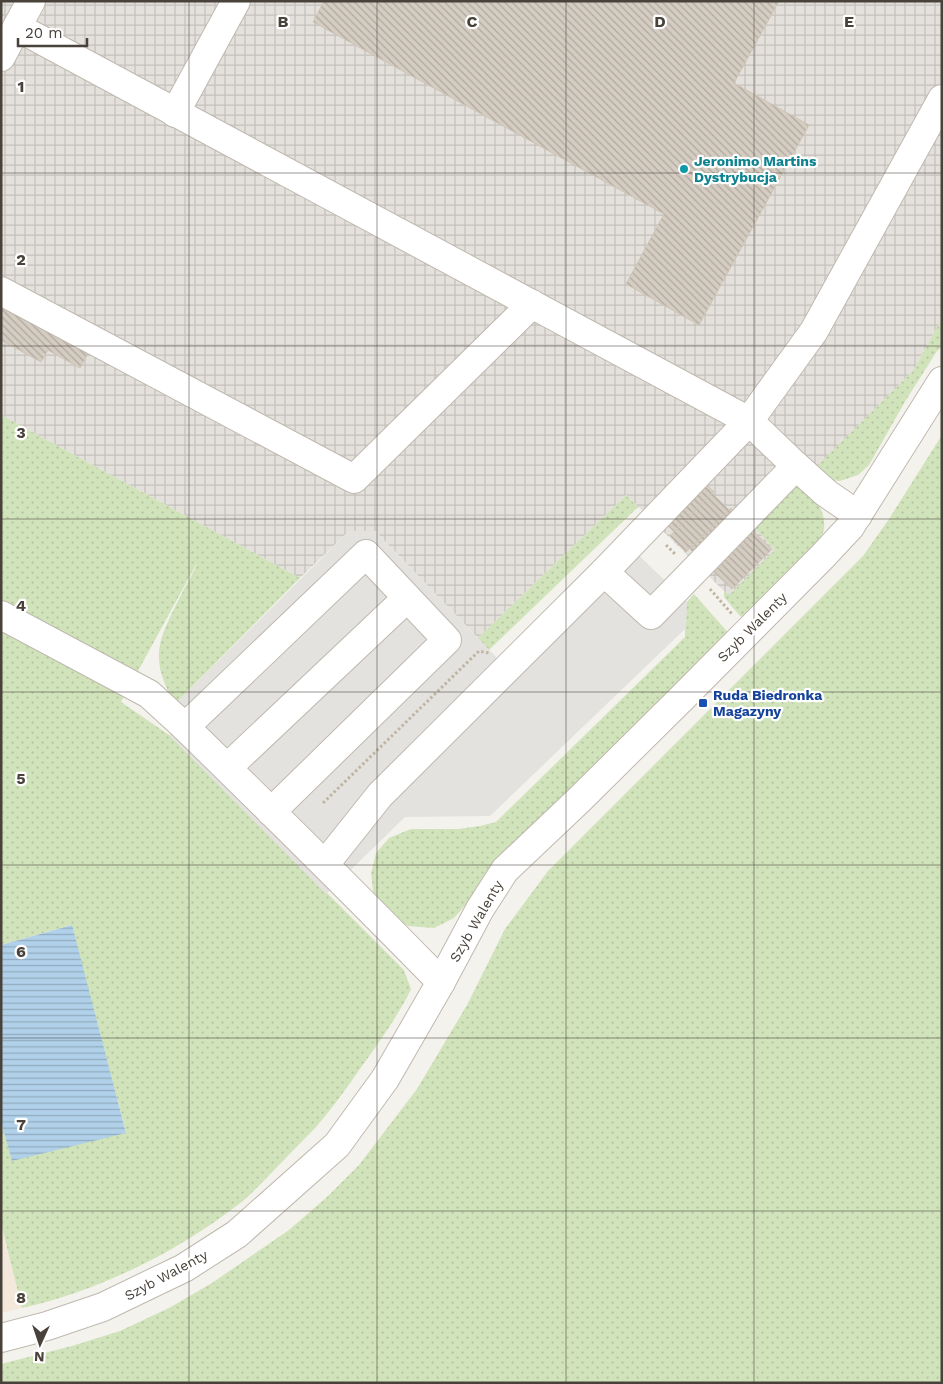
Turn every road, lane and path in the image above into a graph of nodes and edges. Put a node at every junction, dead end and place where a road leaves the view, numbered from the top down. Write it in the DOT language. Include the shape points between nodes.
graph roads {
  1 [pos="31,1"];
  2 [pos="236,1"];
  3 [pos="17,28"];
  4 [pos="1,56"];
  5 [pos="942,99"];
  6 [pos="175,113"];
  7 [pos="1,291"];
  8 [pos="532,304"];
  9 [pos="942,381"];
  10 [pos="749,422"];
  11 [pos="796,466"];
  12 [pos="858,515"];
  13 [pos="604,572"];
  14 [pos="408,598"];
  15 [pos="1,615"];
  16 [pos="185,727"];
  17 [pos="227,768"];
  18 [pos="271,812"];
  19 [pos="325,864"];
  20 [pos="441,982"];
  21 [pos="1,1338"];
  1 -- 3 [label="street"];
  2 -- 6 [label="street"];
  3 -- 4 [label="street"];
  3 -- 6 [label="street"];
  5 -- 10 [label="street" via="814,331"];
  6 -- 8 [label="street"];
  7 -- 8 [label="street" via="354,479"];
  8 -- 10 [label="street"];
  9 -- 12 [label="street, Szyb Walenty"];
  10 -- 11 [label="street"];
  10 -- 13 [label="street"];
  11 -- 12 [label="street" via="826,493"];
  11 -- 13 [label="street" via="651,615"];
  12 -- 20 [label="street, Szyb Walenty" via="822,557 505,870"];
  13 -- 19 [label="street" via="380,795"];
  14 -- 16 [label="street" via="366,554"];
  14 -- 17 [label="street"];
  14 -- 18 [label="street" via="447,640"];
  15 -- 16 [label="street" via="149,694"];
  16 -- 17 [label="street"];
  17 -- 18 [label="street"];
  18 -- 19 [label="street"];
  19 -- 20 [label="street"];
  20 -- 21 [label="street, Szyb Walenty" via="385,1079 337,1145 237,1234 184,1268 103,1307"];
}
